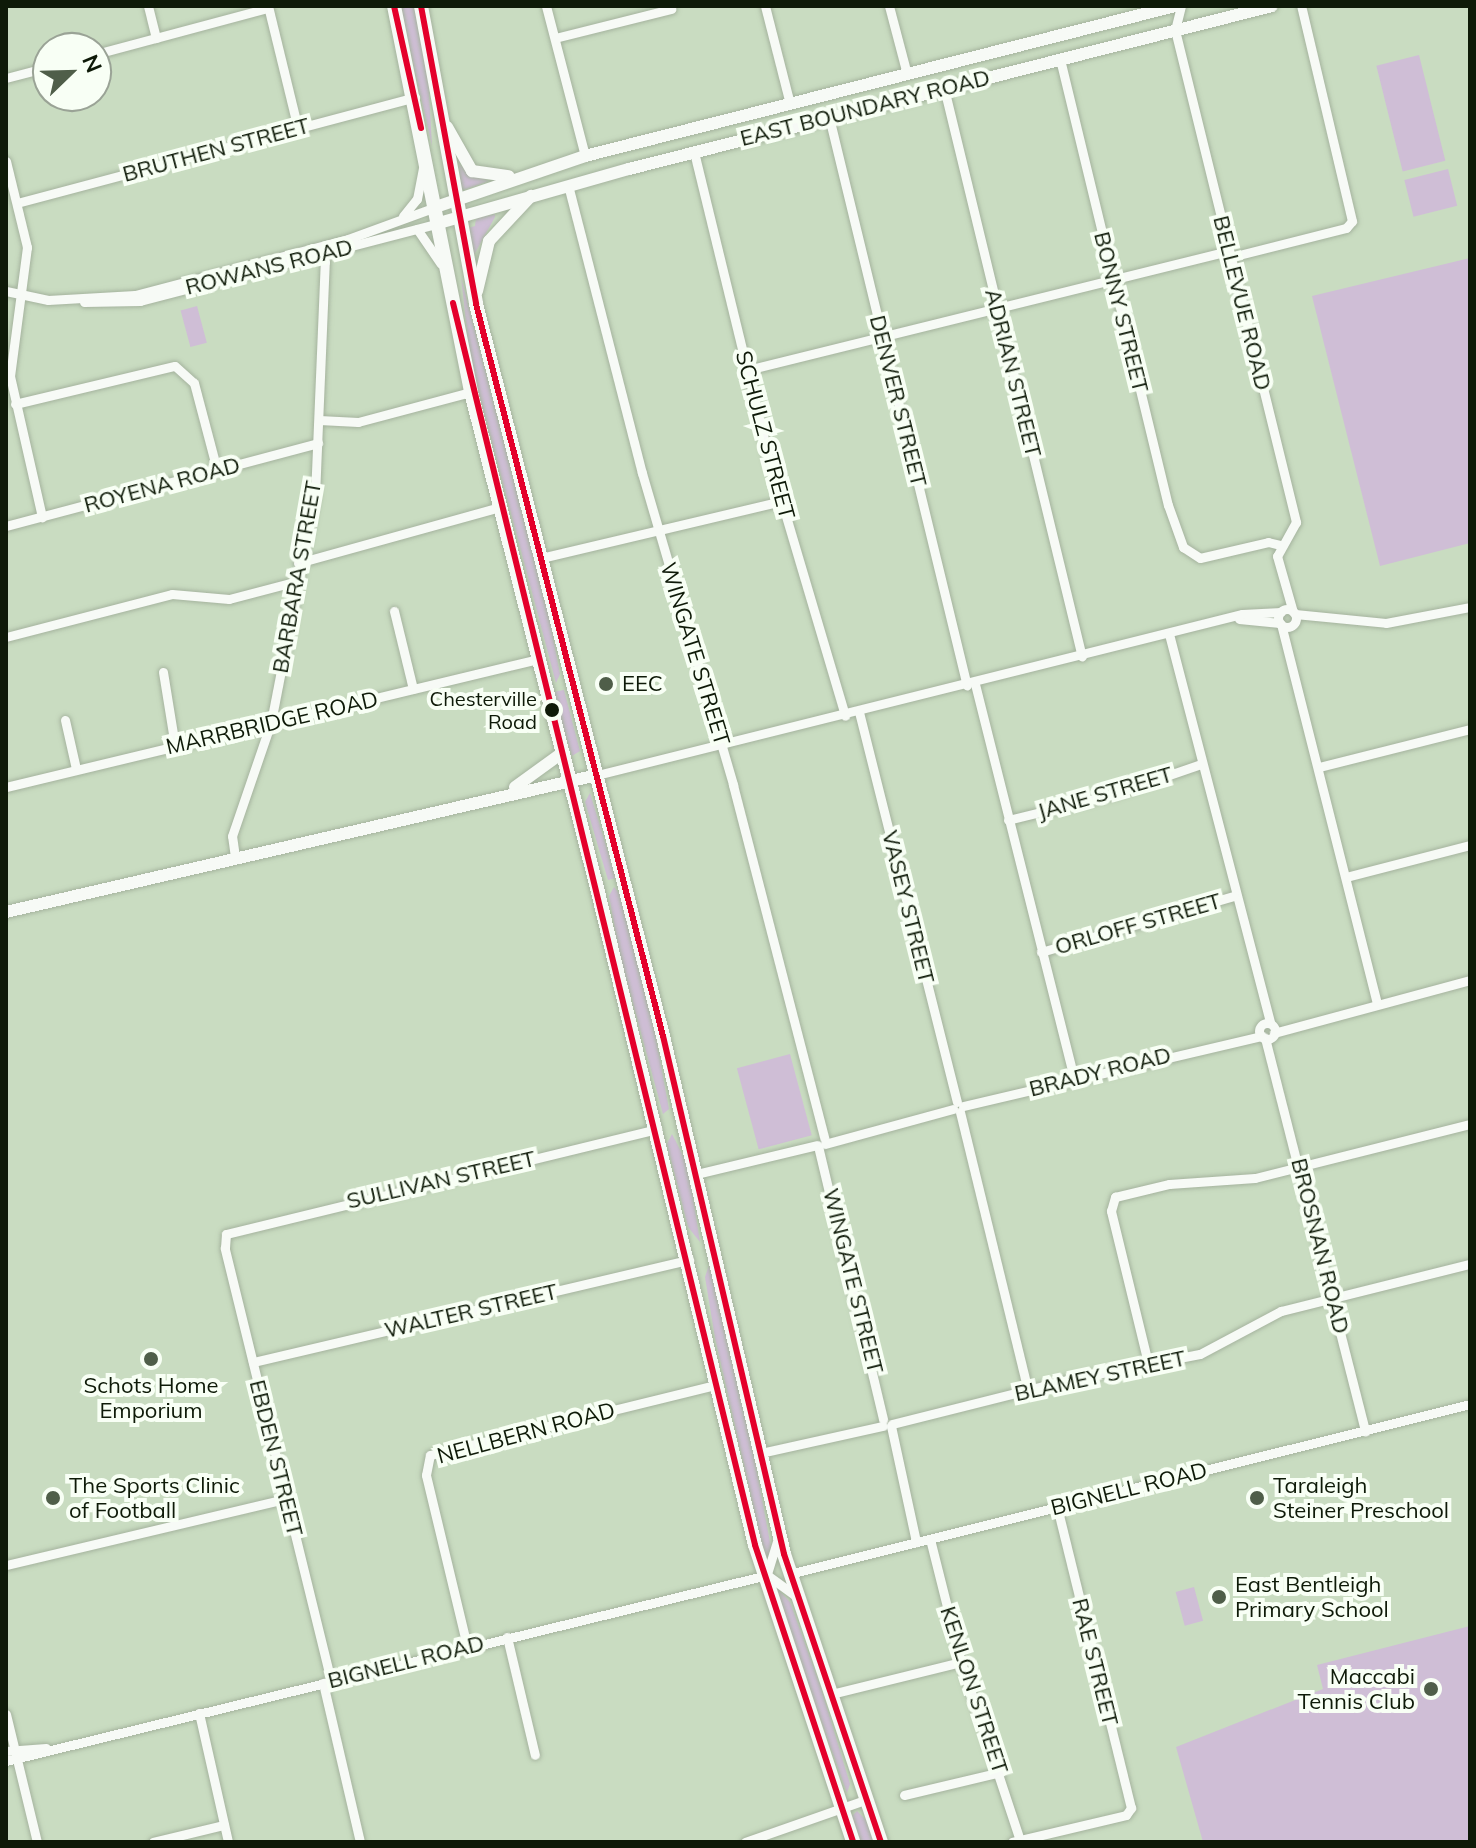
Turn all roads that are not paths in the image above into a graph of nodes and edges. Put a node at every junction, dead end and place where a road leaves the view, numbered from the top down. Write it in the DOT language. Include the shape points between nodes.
graph roads {
  1 [pos="148,6"];
  2 [pos="394,6"];
  3 [pos="421,6"];
  4 [pos="546,6"];
  5 [pos="765,6"];
  6 [pos="889,6"];
  7 [pos="1175,6"];
  8 [pos="1181,6"];
  9 [pos="1272,6"];
  10 [pos="1301,6"];
  11 [pos="268,7"];
  12 [pos="671,9"];
  13 [pos="1175,30"];
  14 [pos="156,38"];
  15 [pos="555,38"];
  16 [pos="112,50"];
  17 [pos="996,51"];
  18 [pos="1060,59"];
  19 [pos="32,71"];
  20 [pos="1002,73"];
  21 [pos="907,74"];
  22 [pos="6,78"];
  23 [pos="944,88"];
  24 [pos="415,97"];
  25 [pos="790,104"];
  26 [pos="761,111"];
  27 [pos="442,117"];
  28 [pos="829,117"];
  29 [pos="298,129"];
  30 [pos="766,133"];
  31 [pos="694,152"];
  32 [pos="426,156"];
  33 [pos="585,156"];
  34 [pos="6,161"];
  35 [pos="516,176"];
  36 [pos="568,185"];
  37 [pos="533,194"];
  38 [pos="455,199"];
  39 [pos="17,203"];
  40 [pos="436,207"];
  41 [pos="459,215"];
  42 [pos="400,219"];
  43 [pos="439,223"];
  44 [pos="417,229"];
  45 [pos="312,248"];
  46 [pos="322,253"];
  47 [pos="1230,254"];
  48 [pos="223,275"];
  49 [pos="448,277"];
  50 [pos="1113,278"];
  51 [pos="6,291"];
  52 [pos="21,295"];
  53 [pos="476,304"];
  54 [pos="997,307"];
  55 [pos="883,336"];
  56 [pos="747,370"];
  57 [pos="471,392"];
  58 [pos="15,404"];
  59 [pos="319,420"];
  60 [pos="318,443"];
  61 [pos="217,470"];
  62 [pos="782,501"];
  63 [pos="500,507"];
  64 [pos="42,517"];
  65 [pos="6,526"];
  66 [pos="658,531"];
  67 [pos="306,533"];
  68 [pos="1280,545"];
  69 [pos="320,555"];
  70 [pos="541,558"];
  71 [pos="298,563"];
  72 [pos="294,582"];
  73 [pos="1470,607"];
  74 [pos="394,611"];
  75 [pos="1288,618"];
  76 [pos="1169,634"];
  77 [pos="6,637"];
  78 [pos="1082,657"];
  79 [pos="538,659"];
  80 [pos="163,672"];
  81 [pos="573,684"];
  82 [pos="971,685"];
  83 [pos="413,689"];
  84 [pos="546,691"];
  85 [pos="859,712"];
  86 [pos="845,716"];
  87 [pos="65,720"];
  88 [pos="271,722"];
  89 [pos="1470,729"];
  90 [pos="722,745"];
  91 [pos="175,746"];
  92 [pos="562,753"];
  93 [pos="1201,764"];
  94 [pos="1319,767"];
  95 [pos="76,769"];
  96 [pos="597,775"];
  97 [pos="569,780"];
  98 [pos="6,787"];
  99 [pos="501,795"];
  100 [pos="1008,820"];
  101 [pos="1470,845"];
  102 [pos="235,857"];
  103 [pos="1346,877"];
  104 [pos="624,881"];
  105 [pos="597,888"];
  106 [pos="1234,896"];
  107 [pos="6,912"];
  108 [pos="1041,952"];
  109 [pos="1470,980"];
  110 [pos="1377,1003"];
  111 [pos="1267,1031"];
  112 [pos="1074,1079"];
  113 [pos="959,1108"];
  114 [pos="684,1122"];
  115 [pos="1470,1124"];
  116 [pos="657,1129"];
  117 [pos="821,1142"];
  118 [pos="1301,1166"];
  119 [pos="696,1174"];
  120 [pos="226,1234"];
  121 [pos="715,1254"];
  122 [pos="689,1260"];
  123 [pos="1470,1264"];
  124 [pos="1333,1297"];
  125 [pos="253,1362"];
  126 [pos="1149,1367"];
  127 [pos="718,1384"];
  128 [pos="1028,1390"];
  129 [pos="1470,1404"];
  130 [pos="887,1423"];
  131 [pos="1365,1431"];
  132 [pos="761,1453"];
  133 [pos="286,1499"];
  134 [pos="1057,1507"];
  135 [pos="779,1535"];
  136 [pos="930,1539"];
  137 [pos="916,1542"];
  138 [pos="6,1565"];
  139 [pos="789,1574"];
  140 [pos="765,1575"];
  141 [pos="797,1597"];
  142 [pos="507,1637"];
  143 [pos="467,1646"];
  144 [pos="961,1662"];
  145 [pos="327,1682"];
  146 [pos="831,1694"];
  147 [pos="199,1713"];
  148 [pos="6,1714"];
  149 [pos="13,1753"];
  150 [pos="535,1755"];
  151 [pos="6,1761"];
  152 [pos="1001,1772"];
  153 [pos="904,1795"];
  154 [pos="868,1799"];
  155 [pos="841,1808"];
  156 [pos="224,1825"];
  157 [pos="1016,1841"];
  158 [pos="37,1842"];
  159 [pos="153,1842"];
  160 [pos="228,1842"];
  161 [pos="360,1842"];
  162 [pos="745,1842"];
  163 [pos="853,1842"];
  164 [pos="881,1842"];
  1 -- 14 [label="street"];
  2 -- 24 [label="highway"];
  3 -- 27 [label="highway"];
  4 -- 15 [label="street"];
  5 -- 25 [label="street"];
  6 -- 21 [label="street"];
  7 -- 17 [label="main road, EAST BOUNDARY ROAD"];
  8 -- 13 [label="street, BELLEVUE ROAD"];
  9 -- 13 [label="main road, EAST BOUNDARY ROAD"];
  10 -- 47 [label="street" via="1351,224"];
  11 -- 14 [label="street"];
  11 -- 29 [label="street"];
  12 -- 15 [label="street"];
  13 -- 18 [label="main road, EAST BOUNDARY ROAD"];
  13 -- 47 [label="street, BELLEVUE ROAD"];
  14 -- 16 [label="street"];
  15 -- 33 [label="street"];
  17 -- 20 [label="main road"];
  17 -- 21 [label="main road, EAST BOUNDARY ROAD"];
  18 -- 20 [label="main road, EAST BOUNDARY ROAD"];
  18 -- 50 [label="street, BONNY STREET"];
  19 -- 22 [label="street"];
  20 -- 23 [label="main road, EAST BOUNDARY ROAD"];
  21 -- 25 [label="main road, EAST BOUNDARY ROAD"];
  23 -- 28 [label="main road, EAST BOUNDARY ROAD"];
  23 -- 54 [label="street, ADRIAN STREET"];
  24 -- 29 [label="street, BRUTHEN STREET"];
  24 -- 32 [label="highway"];
  25 -- 26 [label="main road, EAST BOUNDARY ROAD"];
  26 -- 30 [label="main road"];
  26 -- 33 [label="main road, EAST BOUNDARY ROAD"];
  27 -- 35 [label="main road" via="472,171"];
  27 -- 38 [label="highway"];
  28 -- 30 [label="main road, EAST BOUNDARY ROAD"];
  28 -- 55 [label="street, DENVER STREET"];
  29 -- 39 [label="street, BRUTHEN STREET"];
  30 -- 31 [label="main road, EAST BOUNDARY ROAD"];
  31 -- 36 [label="main road, EAST BOUNDARY ROAD"];
  31 -- 56 [label="street, SCHULZ STREET"];
  32 -- 40 [label="highway"];
  32 -- 42 [label="street" via="417,199"];
  33 -- 35 [label="main road, EAST BOUNDARY ROAD"];
  34 -- 39 [label="street"];
  35 -- 38 [label="main road, EAST BOUNDARY ROAD"];
  36 -- 37 [label="main road, EAST BOUNDARY ROAD"];
  36 -- 66 [label="street, WINGATE STREET"];
  37 -- 41 [label="main road, EAST BOUNDARY ROAD"];
  37 -- 53 [label="main road" via="503,221 485,249"];
  38 -- 40 [label="main road, EAST BOUNDARY ROAD"];
  38 -- 41 [label="highway"];
  39 -- 52 [label="street" via="27,247"];
  40 -- 42 [label="street, ROWANS ROAD"];
  40 -- 43 [label="highway"];
  41 -- 43 [label="main road, ROWANS ROAD"];
  41 -- 53 [label="highway"];
  42 -- 45 [label="street, ROWANS ROAD"];
  43 -- 44 [label="street, ROWANS ROAD"];
  43 -- 49 [label="highway"];
  44 -- 46 [label="street, ROWANS ROAD"];
  44 -- 49 [label="street"];
  45 -- 46 [label="street"];
  45 -- 48 [label="street, ROWANS ROAD"];
  46 -- 48 [label="street, ROWANS ROAD"];
  46 -- 59 [label="street, BARBARA STREET"];
  47 -- 50 [label="street"];
  47 -- 68 [label="street, BELLEVUE ROAD" via="1296,522 1294,533"];
  48 -- 52 [label="street, ROWANS ROAD" via="135,295 77,300"];
  49 -- 57 [label="highway"];
  50 -- 54 [label="street"];
  50 -- 68 [label="street, BONNY STREET" via="1168,505 1185,551 1196,558 1268,542"];
  51 -- 52 [label="street, ROWANS ROAD"];
  52 -- 58 [label="street" via="10,376"];
  53 -- 70 [label="highway"];
  54 -- 55 [label="street"];
  54 -- 78 [label="street, ADRIAN STREET"];
  55 -- 56 [label="street"];
  55 -- 82 [label="street, DENVER STREET"];
  56 -- 62 [label="street, SCHULZ STREET"];
  57 -- 59 [label="street" via="358,422"];
  57 -- 63 [label="highway"];
  58 -- 61 [label="street" via="159,365 175,366 194,383"];
  58 -- 64 [label="street"];
  59 -- 60 [label="street, BARBARA STREET"];
  60 -- 61 [label="street, ROYENA ROAD"];
  60 -- 67 [label="street, BARBARA STREET" via="315,496"];
  61 -- 64 [label="street, ROYENA ROAD"];
  62 -- 66 [label="street"];
  62 -- 86 [label="street, SCHULZ STREET"];
  63 -- 69 [label="street"];
  63 -- 79 [label="highway"];
  64 -- 65 [label="street, ROYENA ROAD"];
  66 -- 70 [label="street"];
  66 -- 90 [label="street, WINGATE STREET"];
  67 -- 69 [label="street" via="311,553"];
  67 -- 71 [label="street, BARBARA STREET"];
  68 -- 75 [label="street, BELLEVUE ROAD" via="1277,556"];
  69 -- 71 [label="street"];
  70 -- 81 [label="highway"];
  71 -- 72 [label="street, BARBARA STREET"];
  72 -- 77 [label="street" via="229,599 172,594"];
  72 -- 88 [label="street, BARBARA STREET"];
  73 -- 75 [label="street" via="1395,622"];
  74 -- 83 [label="street"];
  75 -- 76 [label="street" via="1231,619"];
  75 -- 94 [label="street, BELLEVUE ROAD" via="1288,642"];
  76 -- 78 [label="street"];
  76 -- 93 [label="street, BROSNAN ROAD"];
  78 -- 82 [label="street"];
  79 -- 83 [label="street, MARRBRIDGE ROAD"];
  79 -- 84 [label="highway"];
  80 -- 91 [label="street"];
  81 -- 84 [label="highway"];
  81 -- 96 [label="highway"];
  82 -- 85 [label="street"];
  82 -- 100 [label="street, DENVER STREET"];
  83 -- 88 [label="street, MARRBRIDGE ROAD"];
  84 -- 92 [label="highway"];
  85 -- 86 [label="street"];
  85 -- 113 [label="street, VASEY STREET"];
  86 -- 90 [label="street"];
  87 -- 95 [label="street"];
  88 -- 91 [label="street, MARRBRIDGE ROAD"];
  88 -- 102 [label="street, BARBARA STREET" via="232,836"];
  89 -- 94 [label="street"];
  90 -- 96 [label="street"];
  90 -- 117 [label="street, WINGATE STREET"];
  91 -- 95 [label="street, MARRBRIDGE ROAD"];
  92 -- 97 [label="highway"];
  92 -- 99 [label="main road"];
  93 -- 100 [label="street, JANE STREET" via="1114,794"];
  93 -- 106 [label="street, BROSNAN ROAD"];
  94 -- 103 [label="street, BELLEVUE ROAD"];
  95 -- 98 [label="street, MARRBRIDGE ROAD"];
  96 -- 97 [label="main road"];
  96 -- 104 [label="highway"];
  97 -- 99 [label="main road"];
  97 -- 105 [label="highway"];
  99 -- 102 [label="main road"];
  100 -- 108 [label="street, DENVER STREET"];
  101 -- 103 [label="street"];
  102 -- 107 [label="main road"];
  103 -- 110 [label="street, BELLEVUE ROAD"];
  104 -- 105 [label="highway"];
  104 -- 114 [label="highway"];
  105 -- 116 [label="highway"];
  106 -- 108 [label="street, ORLOFF STREET"];
  106 -- 111 [label="street, BROSNAN ROAD"];
  108 -- 112 [label="street, DENVER STREET"];
  109 -- 110 [label="street, BRADY ROAD"];
  110 -- 111 [label="street, BRADY ROAD"];
  111 -- 112 [label="street, BRADY ROAD"];
  111 -- 118 [label="street, BROSNAN ROAD"];
  112 -- 113 [label="street, BRADY ROAD"];
  113 -- 117 [label="street, BRADY ROAD"];
  113 -- 128 [label="street, VASEY STREET"];
  114 -- 116 [label="highway"];
  114 -- 119 [label="highway"];
  115 -- 118 [label="street"];
  116 -- 120 [label="street, SULLIVAN STREET"];
  116 -- 122 [label="highway"];
  117 -- 119 [label="street, BRADY ROAD"];
  117 -- 130 [label="street, WINGATE STREET"];
  118 -- 124 [label="street, BROSNAN ROAD"];
  118 -- 126 [label="street" via="1244,1180 1169,1184 1112,1200"];
  119 -- 121 [label="highway"];
  120 -- 125 [label="street, EBDEN STREET"];
  121 -- 122 [label="highway"];
  121 -- 132 [label="highway"];
  122 -- 125 [label="street, WALTER STREET"];
  122 -- 127 [label="highway"];
  123 -- 124 [label="street, BLAMEY STREET"];
  124 -- 126 [label="street, BLAMEY STREET" via="1275,1313 1200,1354"];
  124 -- 131 [label="street, BROSNAN ROAD"];
  125 -- 133 [label="street, EBDEN STREET"];
  126 -- 128 [label="street, BLAMEY STREET"];
  127 -- 140 [label="highway"];
  127 -- 143 [label="street, NELLBERN ROAD" via="430,1455 426,1475"];
  128 -- 130 [label="street, BLAMEY STREET"];
  129 -- 131 [label="street, BIGNELL ROAD"];
  130 -- 132 [label="street, BLAMEY STREET"];
  130 -- 137 [label="street, WINGATE STREET"];
  131 -- 134 [label="street, BIGNELL ROAD"];
  132 -- 135 [label="highway"];
  133 -- 138 [label="street"];
  133 -- 145 [label="street, EBDEN STREET"];
  134 -- 136 [label="street, BIGNELL ROAD"];
  134 -- 157 [label="street, RAE STREET" via="1131,1804 1126,1815"];
  135 -- 139 [label="highway"];
  135 -- 140 [label="street"];
  136 -- 137 [label="street, BIGNELL ROAD"];
  136 -- 144 [label="street, KENLON STREET"];
  137 -- 139 [label="street, BIGNELL ROAD"];
  139 -- 141 [label="highway"];
  140 -- 141 [label="street"];
  140 -- 142 [label="street, BIGNELL ROAD"];
  140 -- 155 [label="highway"];
  141 -- 146 [label="highway"];
  142 -- 143 [label="street, BIGNELL ROAD"];
  142 -- 150 [label="street"];
  143 -- 145 [label="street, BIGNELL ROAD"];
  144 -- 146 [label="street"];
  144 -- 152 [label="street, KENLON STREET"];
  145 -- 147 [label="street, BIGNELL ROAD"];
  145 -- 161 [label="street, EBDEN STREET"];
  146 -- 154 [label="highway"];
  147 -- 149 [label="street, BIGNELL ROAD"];
  147 -- 156 [label="street"];
  148 -- 149 [label="street"];
  149 -- 151 [label="street, BIGNELL ROAD"];
  149 -- 158 [label="street"];
  152 -- 153 [label="street"];
  152 -- 157 [label="street, KENLON STREET"];
  154 -- 155 [label="street"];
  154 -- 164 [label="highway"];
  155 -- 162 [label="street"];
  155 -- 163 [label="highway"];
  156 -- 159 [label="street"];
  156 -- 160 [label="street"];
}
